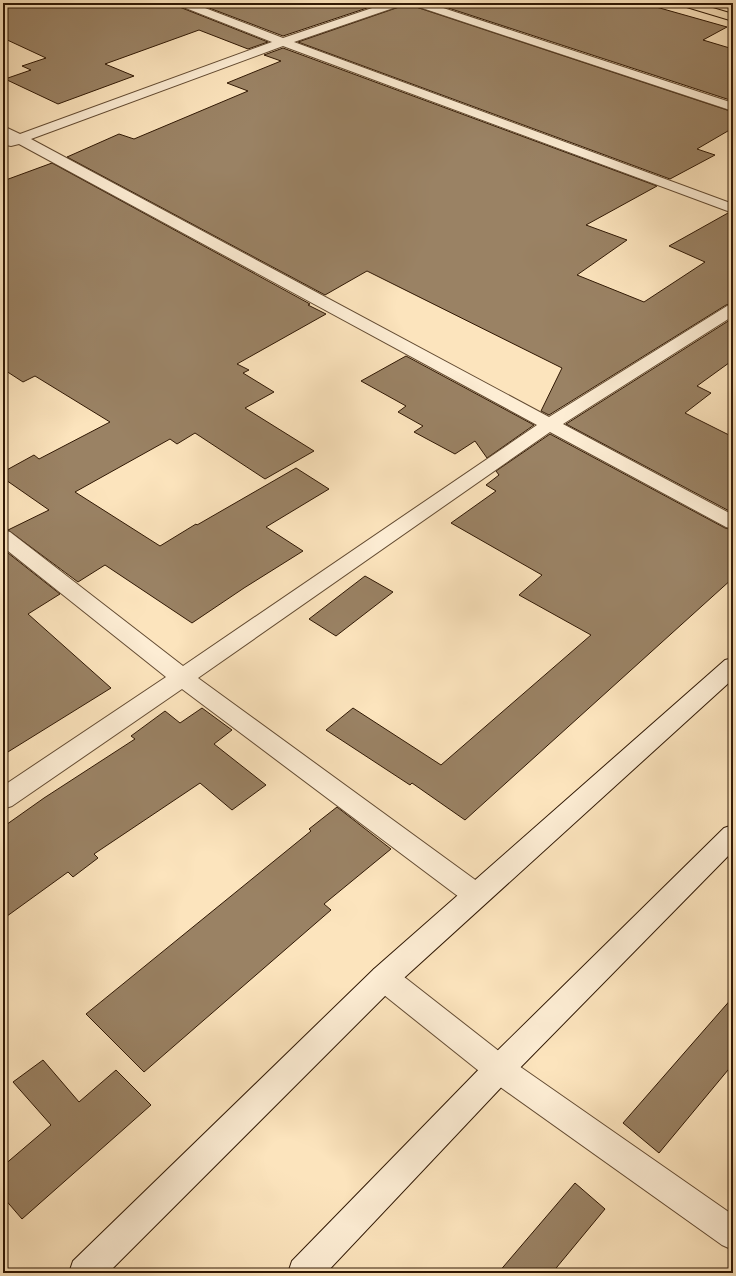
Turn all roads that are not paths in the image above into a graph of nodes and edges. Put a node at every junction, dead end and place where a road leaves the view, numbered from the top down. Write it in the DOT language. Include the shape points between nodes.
graph roads {
  1 [pos="182,3"];
  2 [pos="398,3"];
  3 [pos="417,3"];
  4 [pos="684,3"];
  5 [pos="718,3"];
  6 [pos="733,8"];
  7 [pos="733,18"];
  8 [pos="283,42"];
  9 [pos="733,107"];
  10 [pos="3,130"];
  11 [pos="20,138"];
  12 [pos="3,145"];
  13 [pos="733,209"];
  14 [pos="733,309"];
  15 [pos="550,424"];
  16 [pos="733,523"];
  17 [pos="3,537"];
  18 [pos="733,666"];
  19 [pos="182,678"];
  20 [pos="3,799"];
  21 [pos="733,834"];
  22 [pos="476,895"];
  23 [pos="384,978"];
  24 [pos="499,1069"];
  25 [pos="733,1234"];
  26 [pos="85,1273"];
  27 [pos="304,1273"];
  1 -- 8 [label="street"];
  2 -- 8 [label="street"];
  3 -- 9 [label="street"];
  4 -- 7 [label="highway"];
  5 -- 6 [label="highway"];
  8 -- 11 [label="street"];
  8 -- 13 [label="street"];
  10 -- 11 [label="street"];
  11 -- 12 [label="street"];
  11 -- 15 [label="street"];
  14 -- 15 [label="street"];
  15 -- 16 [label="street"];
  15 -- 19 [label="street"];
  17 -- 19 [label="street"];
  18 -- 22 [label="street"];
  19 -- 20 [label="street"];
  19 -- 22 [label="street"];
  21 -- 24 [label="street"];
  22 -- 23 [label="street"];
  23 -- 24 [label="street"];
  23 -- 26 [label="street"];
  24 -- 25 [label="street"];
  24 -- 27 [label="street"];
}
